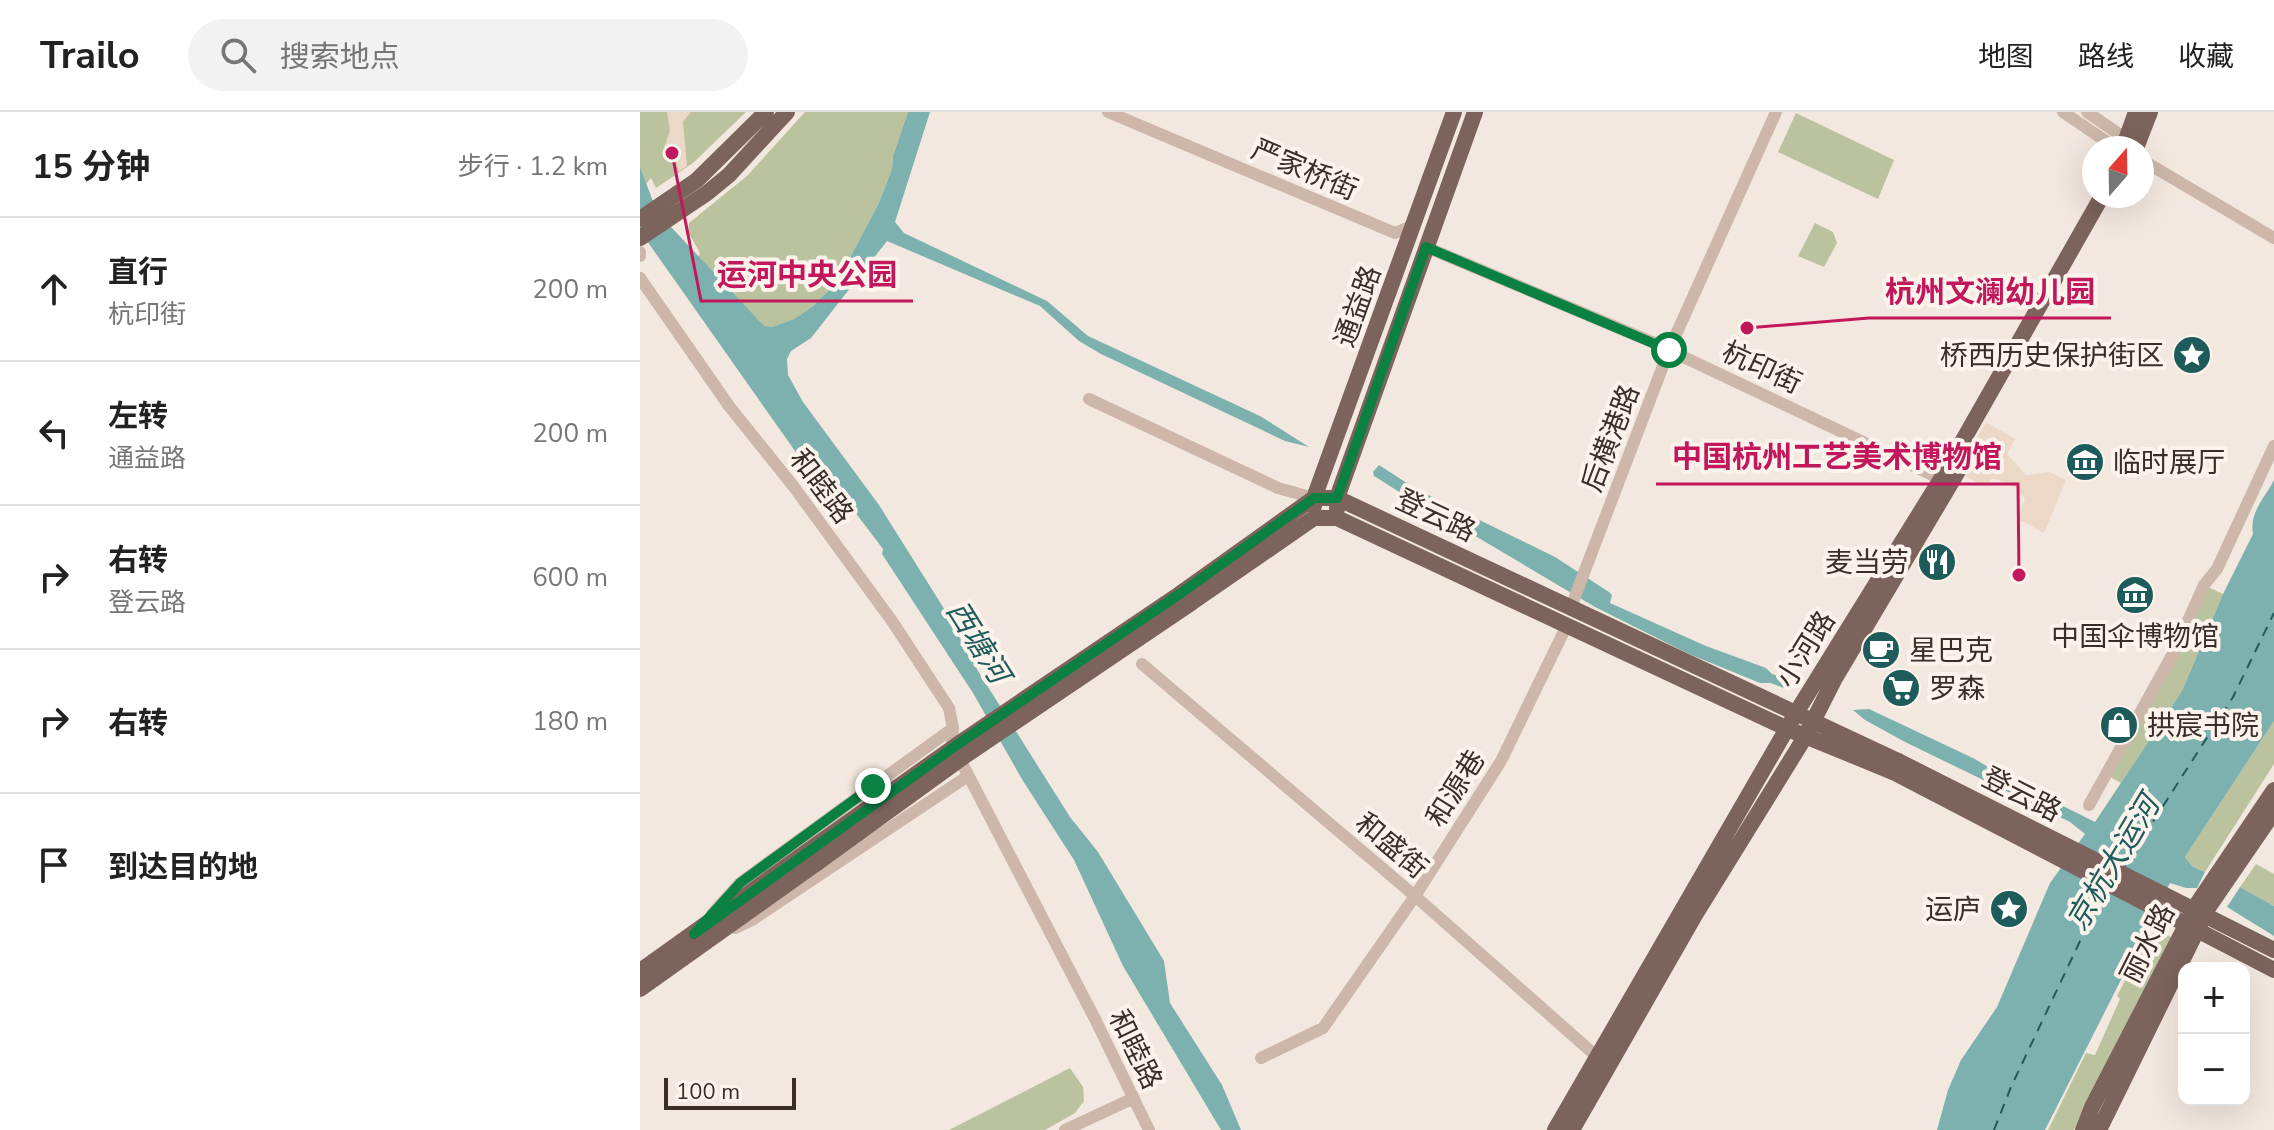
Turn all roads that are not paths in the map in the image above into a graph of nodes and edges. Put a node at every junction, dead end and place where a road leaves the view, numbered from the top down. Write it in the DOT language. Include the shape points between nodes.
graph roads {
  1 [pos="766,112"];
  2 [pos="787,112"];
  3 [pos="1108,112"];
  4 [pos="1454,112"];
  5 [pos="1475,112"];
  6 [pos="1776,112"];
  7 [pos="2063,112"];
  8 [pos="2087,112"];
  9 [pos="2136,112"];
  10 [pos="2150,112"];
  11 [pos="2107,136"];
  12 [pos="2115,136"];
  13 [pos="2129,136"];
  14 [pos="2133,136"];
  15 [pos="2154,167"];
  16 [pos="702,187"];
  17 [pos="2095,208"];
  18 [pos="2105,208"];
  19 [pos="640,219"];
  20 [pos="1414,225"];
  21 [pos="1395,233"];
  22 [pos="640,238"];
  23 [pos="2274,238"];
  24 [pos="1426,247"];
  25 [pos="1402,257"];
  26 [pos="640,278"];
  27 [pos="1669,350"];
  28 [pos="1089,399"];
  29 [pos="2274,446"];
  30 [pos="1941,479"];
  31 [pos="1314,498"];
  32 [pos="1337,498"];
  33 [pos="1314,518"];
  34 [pos="1337,518"];
  35 [pos="1186,598"];
  36 [pos="1574,601"];
  37 [pos="1567,625"];
  38 [pos="1142,664"];
  39 [pos="1796,713"];
  40 [pos="953,728"];
  41 [pos="1788,729"];
  42 [pos="1809,729"];
  43 [pos="1896,767"];
  44 [pos="968,776"];
  45 [pos="2274,790"];
  46 [pos="2089,805"];
  47 [pos="2274,812"];
  48 [pos="2233,862"];
  49 [pos="1415,896"];
  50 [pos="2202,906"];
  51 [pos="697,940"];
  52 [pos="2274,950"];
  53 [pos="2274,970"];
  54 [pos="640,971"];
  55 [pos="640,989"];
  56 [pos="1261,1058"];
  57 [pos="1603,1062"];
  58 [pos="1134,1098"];
  59 [pos="1065,1130"];
  60 [pos="1149,1130"];
  61 [pos="1555,1130"];
  62 [pos="1572,1130"];
  63 [pos="2083,1130"];
  64 [pos="2099,1130"];
  1 -- 16 [label="main road"];
  2 -- 16 [label="main road" via="729,175"];
  3 -- 21 [label="street, 严家桥街"];
  4 -- 20 [label="main road, 通益路"];
  5 -- 24 [label="main road, 通益路"];
  6 -- 27 [label="street, 后横港路"];
  7 -- 11 [label="street"];
  8 -- 12 [label="street"];
  9 -- 13 [label="main road"];
  10 -- 14 [label="main road"];
  15 -- 23 [label="street"];
  16 -- 19 [label="main road"];
  16 -- 22 [label="main road"];
  17 -- 30 [label="main road, 小河路"];
  18 -- 42 [label="main road, 小河路"];
  20 -- 21 [label="street"];
  20 -- 25 [label="main road, 通益路"];
  21 -- 25 [label="street"];
  24 -- 27 [label="street, 杭印街"];
  24 -- 32 [label="main road, 通益路"];
  25 -- 31 [label="main road, 通益路"];
  26 -- 40 [label="street, 和睦路" via="729,406 892,621 949,708"];
  27 -- 30 [label="street, 杭印街"];
  27 -- 36 [label="street, 后横港路"];
  28 -- 31 [label="street" via="1278,488"];
  29 -- 46 [label="street" via="2217,569"];
  30 -- 39 [label="main road, 小河路"];
  31 -- 32 [label="main road, 登云路"];
  31 -- 33 [label="main road, 通益路"];
  31 -- 35 [label="main road"];
  32 -- 34 [label="main road, 通益路"];
  32 -- 36 [label="main road, 登云路"];
  33 -- 34 [label="main road, 登云路"];
  33 -- 35 [label="main road"];
  34 -- 37 [label="main road, 登云路"];
  35 -- 51 [label="main road, bridge" via="961,742"];
  36 -- 39 [label="main road, 登云路"];
  37 -- 41 [label="main road, 登云路"];
  37 -- 49 [label="street, 和源巷" via="1501,761"];
  38 -- 49 [label="street, 和盛街"];
  39 -- 41 [label="main road, 小河路"];
  39 -- 42 [label="main road, 登云路"];
  40 -- 44 [label="street, 和睦路" via="952,744"];
  40 -- 51 [label="street" via="740,883"];
  41 -- 42 [label="main road, 登云路"];
  41 -- 57 [label="main road, 小河路"];
  42 -- 43 [label="main road, 登云路"];
  42 -- 57 [label="main road, 小河路"];
  43 -- 52 [label="main road, 登云路, bridge"];
  43 -- 53 [label="main road, 登云路, bridge"];
  44 -- 51 [label="street" via="752,920"];
  44 -- 58 [label="street, 和睦路"];
  45 -- 48 [label="main road, 丽水路"];
  47 -- 48 [label="main road, 丽水路"];
  48 -- 50 [label="main road, 丽水路"];
  49 -- 56 [label="street, 和源巷" via="1323,1028"];
  49 -- 57 [label="street, 和盛街"];
  50 -- 63 [label="main road, 丽水路"];
  50 -- 64 [label="main road, 丽水路"];
  51 -- 54 [label="main road"];
  51 -- 55 [label="main road"];
  57 -- 61 [label="main road, 小河路"];
  57 -- 62 [label="main road, 小河路"];
  58 -- 59 [label="street"];
  58 -- 60 [label="street, 和睦路"];
}
